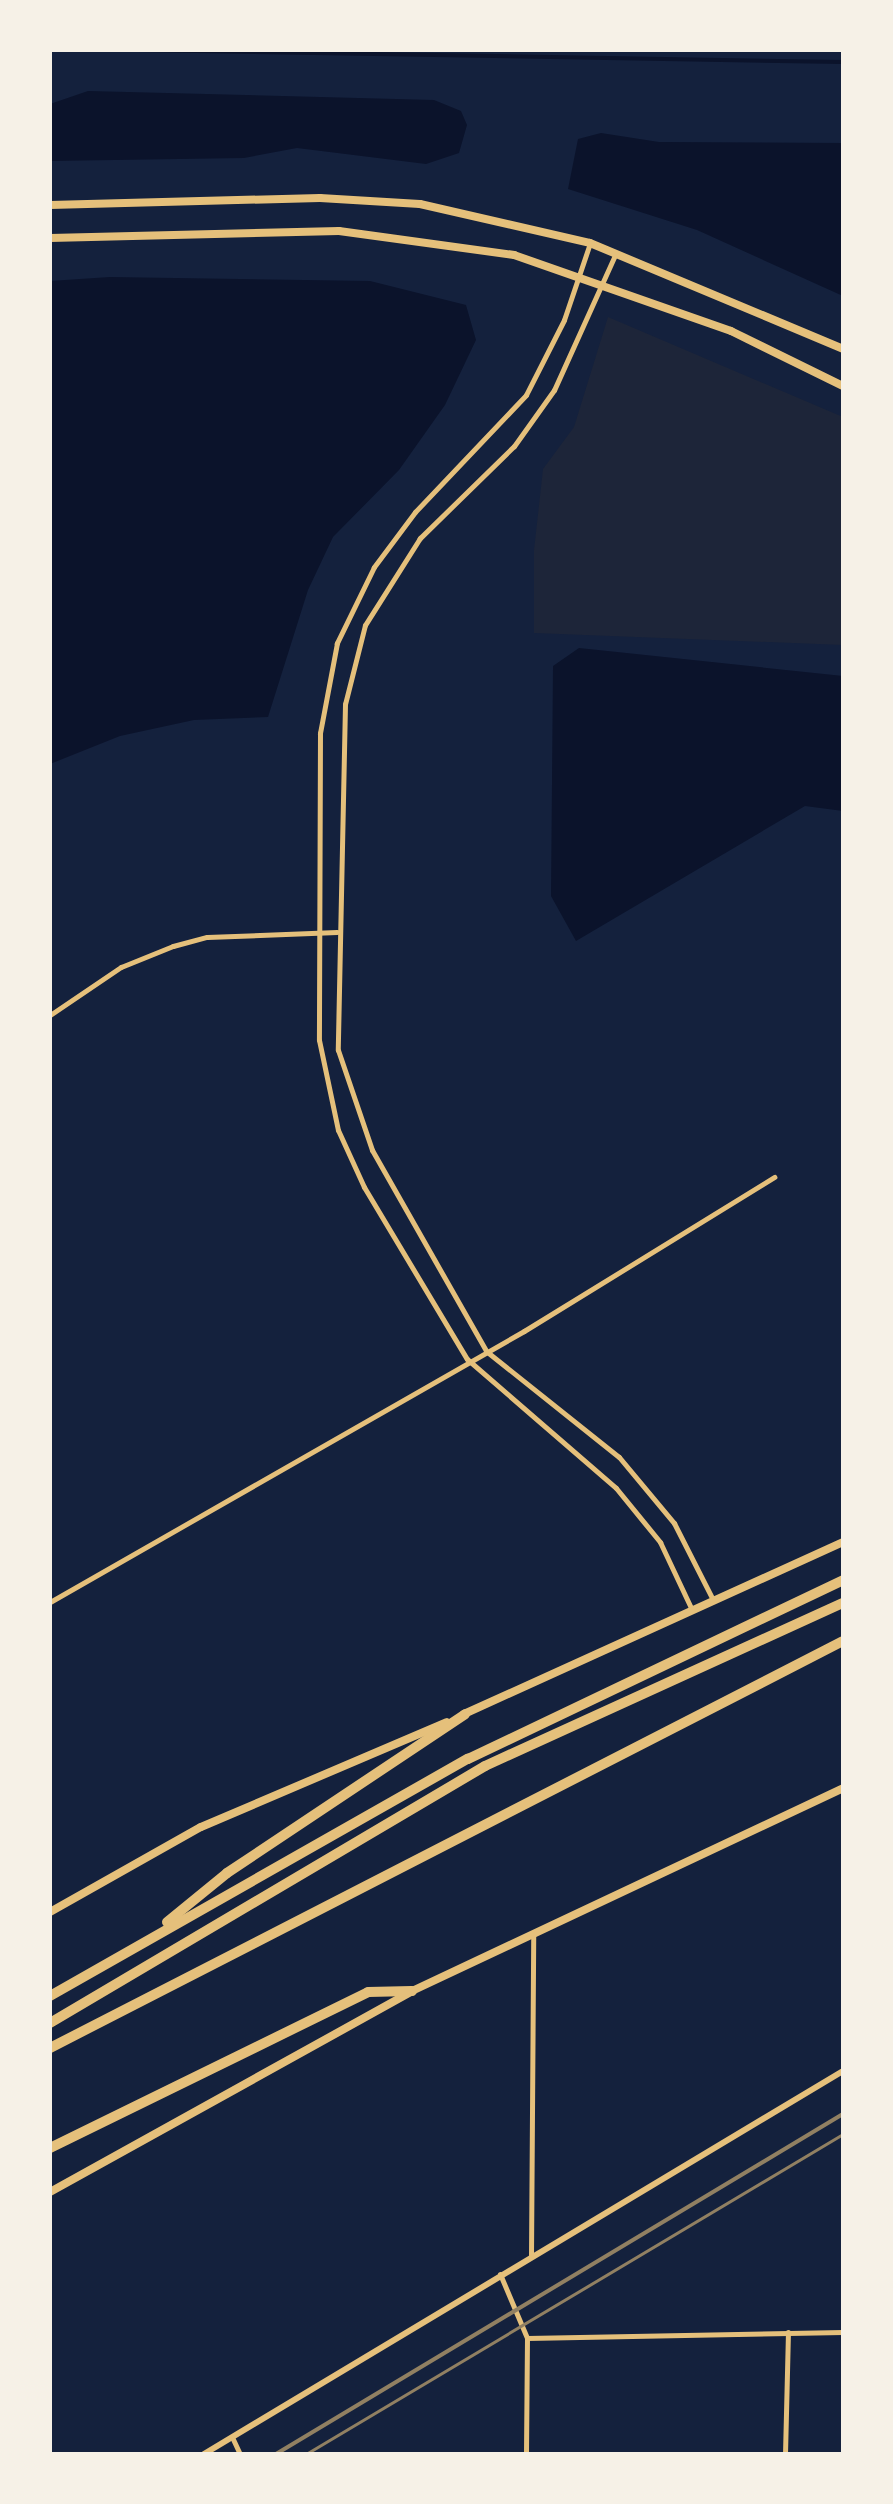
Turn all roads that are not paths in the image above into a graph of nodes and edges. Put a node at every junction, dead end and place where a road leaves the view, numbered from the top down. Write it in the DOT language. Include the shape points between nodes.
graph roads {
  1 [pos="50,206"];
  2 [pos="50,238"];
  3 [pos="590,242"];
  4 [pos="616,252"];
  5 [pos="578,274"];
  6 [pos="603,282"];
  7 [pos="843,349"];
  8 [pos="843,386"];
  9 [pos="316,932"];
  10 [pos="338,932"];
  11 [pos="50,1014"];
  12 [pos="774,1177"];
  13 [pos="486,1351"];
  14 [pos="467,1359"];
  15 [pos="843,1542"];
  16 [pos="843,1580"];
  17 [pos="712,1598"];
  18 [pos="50,1602"];
  19 [pos="843,1603"];
  20 [pos="690,1608"];
  21 [pos="843,1641"];
  22 [pos="465,1714"];
  23 [pos="843,1788"];
  24 [pos="50,1912"];
  25 [pos="152,1934"];
  26 [pos="533,1936"];
  27 [pos="412,1990"];
  28 [pos="50,1996"];
  29 [pos="50,2023"];
  30 [pos="50,2048"];
  31 [pos="843,2071"];
  32 [pos="50,2148"];
  33 [pos="50,2192"];
  34 [pos="531,2256"];
  35 [pos="500,2274"];
  36 [pos="788,2332"];
  37 [pos="843,2332"];
  38 [pos="528,2338"];
  39 [pos="232,2438"];
  40 [pos="204,2454"];
  41 [pos="240,2454"];
  42 [pos="526,2454"];
  43 [pos="785,2454"];
  1 -- 3 [label="main road" via="320,198 420,204"];
  2 -- 5 [label="main road" via="339,231 445,242"];
  3 -- 4 [label="main road"];
  3 -- 5 [label="street"];
  4 -- 6 [label="street"];
  4 -- 7 [label="main road"];
  5 -- 6 [label="main road"];
  5 -- 9 [label="street" via="564,320 526,395 415,512 374,566 337,642 320,733"];
  6 -- 8 [label="main road" via="732,331"];
  6 -- 10 [label="street" via="554,390 514,446 420,538 366,624 345,704"];
  9 -- 10 [label="street"];
  9 -- 11 [label="street" via="207,937 173,946 121,968"];
  9 -- 14 [label="street" via="318,1040 338,1130 364,1187"];
  10 -- 13 [label="street" via="338,1050 350,1096 372,1150"];
  12 -- 13 [label="street"];
  13 -- 14 [label="street"];
  13 -- 17 [label="street" via="620,1458 674,1524"];
  14 -- 18 [label="street"];
  14 -- 20 [label="street" via="616,1488 660,1542"];
  15 -- 17 [label="main road"];
  16 -- 25 [label="highway" via="468,1758"];
  17 -- 20 [label="main road"];
  19 -- 29 [label="highway" via="485,1766"];
  20 -- 22 [label="main road"];
  21 -- 30 [label="highway"];
  22 -- 24 [label="main road" via="213,1821"];
  22 -- 25 [label="highway" via="227,1873"];
  23 -- 26 [label="main road" via="629,1884"];
  25 -- 28 [label="highway"];
  26 -- 27 [label="main road"];
  26 -- 34 [label="street"];
  27 -- 32 [label="highway" via="368,1992"];
  27 -- 33 [label="main road"];
  31 -- 34 [label="street"];
  34 -- 35 [label="street"];
  35 -- 38 [label="street"];
  35 -- 39 [label="street"];
  36 -- 37 [label="street"];
  36 -- 38 [label="street"];
  36 -- 43 [label="street"];
  38 -- 42 [label="street"];
  39 -- 40 [label="street"];
  39 -- 41 [label="street"];
}
